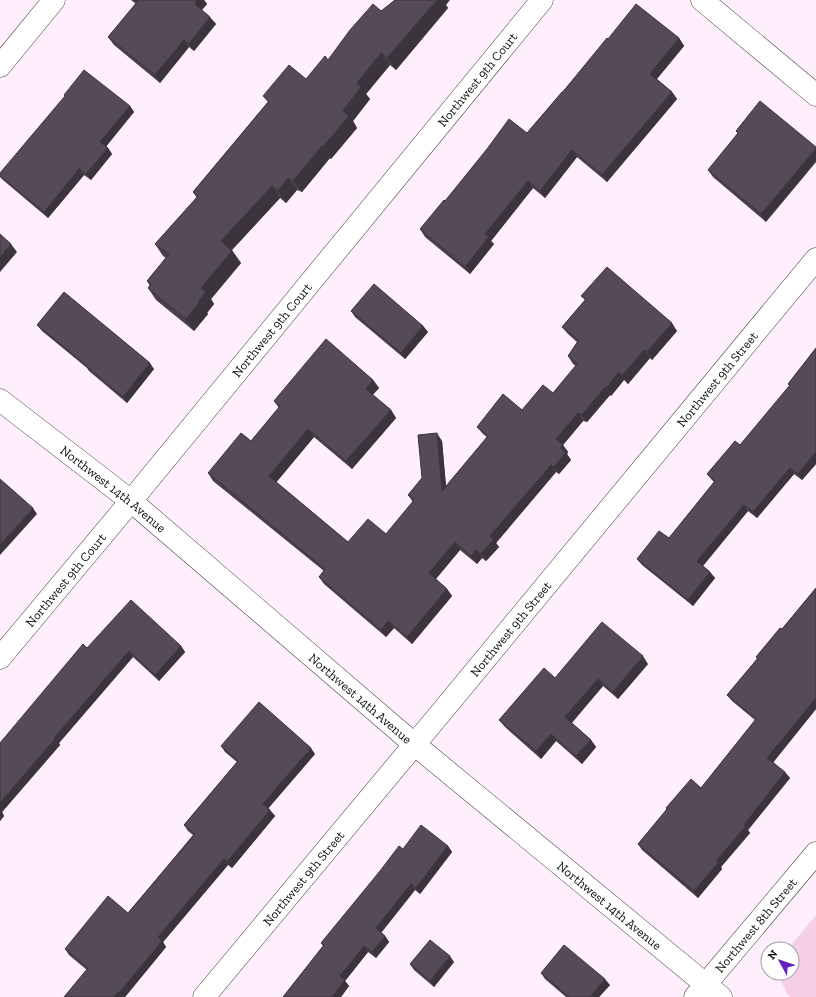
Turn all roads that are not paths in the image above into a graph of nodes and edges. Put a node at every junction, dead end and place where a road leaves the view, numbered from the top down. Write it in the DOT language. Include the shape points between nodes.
graph roads {
  1 [pos="54,0"];
  2 [pos="542,0"];
  3 [pos="702,0"];
  4 [pos="0,66"];
  5 [pos="816,95"];
  6 [pos="816,259"];
  7 [pos="0,400"];
  8 [pos="131,501"];
  9 [pos="0,658"];
  10 [pos="414,744"];
  11 [pos="816,853"];
  12 [pos="707,993"];
  13 [pos="204,997"];
  1 -- 4 [label="street"];
  2 -- 8 [label="street, Northwest 9th Court"];
  3 -- 5 [label="street"];
  6 -- 10 [label="street, Northwest 9th Street"];
  7 -- 8 [label="street, Northwest 14th Avenue"];
  8 -- 9 [label="street, Northwest 9th Court"];
  8 -- 10 [label="street, Northwest 14th Avenue"];
  10 -- 12 [label="street, Northwest 14th Avenue"];
  10 -- 13 [label="street, Northwest 9th Street"];
  11 -- 12 [label="street, Northwest 8th Street"];
}
